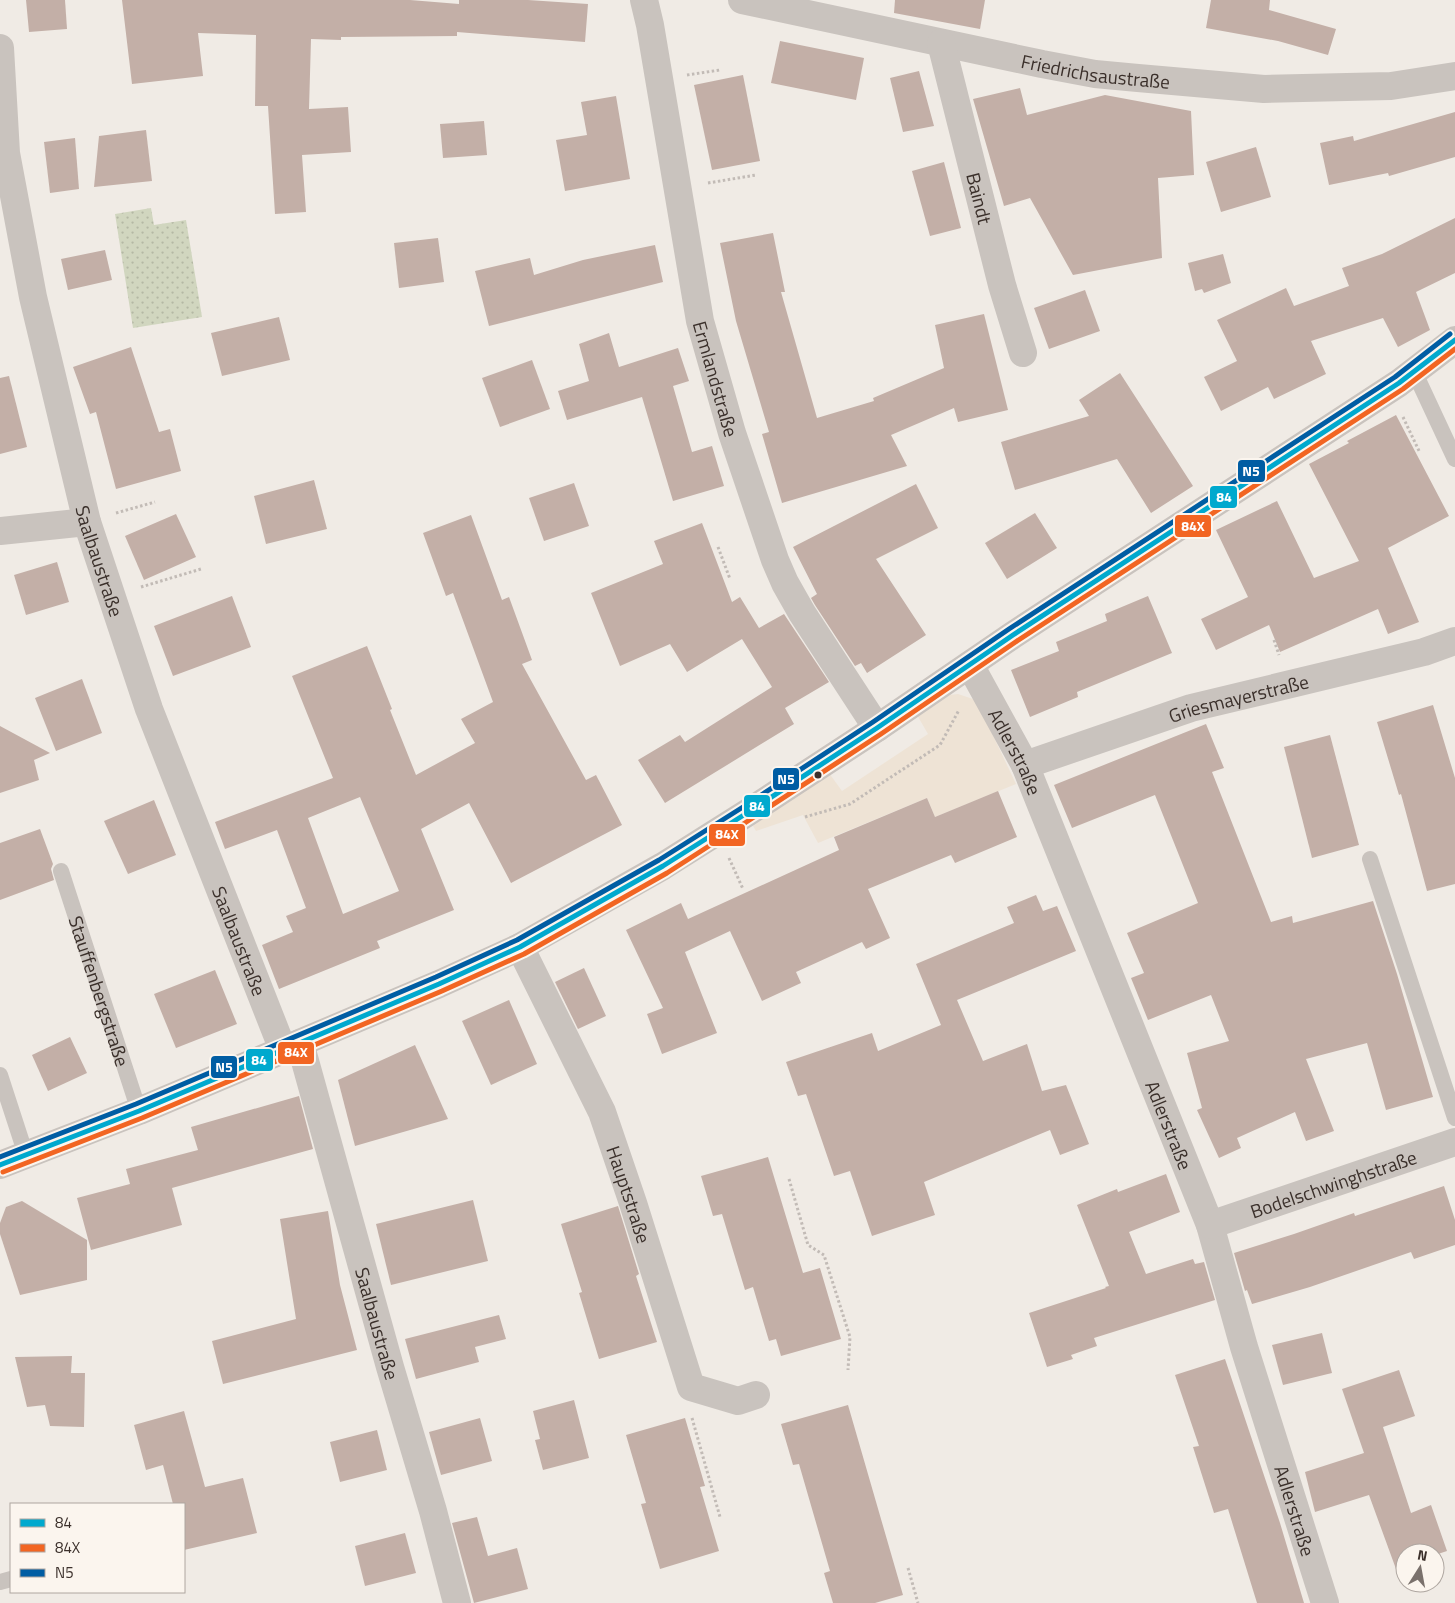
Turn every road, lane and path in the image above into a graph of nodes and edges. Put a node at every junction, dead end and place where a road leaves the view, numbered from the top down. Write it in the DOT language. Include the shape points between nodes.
graph roads {
  1 [pos="644,0"];
  2 [pos="742,0"];
  3 [pos="942,43"];
  4 [pos="0,48"];
  5 [pos="1455,76"];
  6 [pos="756,175"];
  7 [pos="678,189"];
  8 [pos="1455,340"];
  9 [pos="1023,354"];
  10 [pos="1414,371"];
  11 [pos="1399,409"];
  12 [pos="1420,453"];
  13 [pos="1455,459"];
  14 [pos="155,502"];
  15 [pos="87,522"];
  16 [pos="0,531"];
  17 [pos="718,547"];
  18 [pos="201,569"];
  19 [pos="730,579"];
  20 [pos="111,595"];
  21 [pos="1455,641"];
  22 [pos="970,665"];
  23 [pos="962,704"];
  24 [pos="877,728"];
  25 [pos="1025,765"];
  26 [pos="805,817"];
  27 [pos="728,857"];
  28 [pos="1370,859"];
  29 [pos="62,871"];
  30 [pos="743,889"];
  31 [pos="520,947"];
  32 [pos="291,1046"];
  33 [pos="0,1075"];
  34 [pos="139,1111"];
  35 [pos="1455,1118"];
  36 [pos="1455,1142"];
  37 [pos="26,1155"];
  38 [pos="0,1165"];
  39 [pos="788,1179"];
  40 [pos="1210,1225"];
  41 [pos="848,1370"];
  42 [pos="691,1387"];
  43 [pos="756,1395"];
  44 [pos="720,1517"];
  45 [pos="908,1568"];
  46 [pos="457,1603"];
  47 [pos="918,1603"];
  48 [pos="1325,1603"];
  1 -- 7 [label="street, Ermlandstraße"];
  2 -- 3 [label="street, Friedrichsaustraße"];
  3 -- 5 [label="street, Friedrichsaustraße" via="1095,74 1264,88 1391,86"];
  3 -- 9 [label="street, Baindt" via="1002,285"];
  4 -- 15 [label="street, Saalbaustraße" via="6,153 24,252"];
  6 -- 7 [label="path"];
  7 -- 24 [label="street, Ermlandstraße" via="700,321 732,434 775,560 802,613"];
  8 -- 10 [label="street"];
  10 -- 13 [label="lane"];
  10 -- 22 [label="street"];
  11 -- 12 [label="path"];
  14 -- 15 [label="path"];
  15 -- 16 [label="street"];
  15 -- 20 [label="street, Saalbaustraße"];
  17 -- 19 [label="path"];
  18 -- 20 [label="path"];
  20 -- 32 [label="street, Saalbaustraße" via="149,709"];
  21 -- 25 [label="street, Griesmayerstraße" via="1424,652 1191,708"];
  22 -- 24 [label="street"];
  22 -- 25 [label="street, Adlerstraße"];
  23 -- 26 [label="path" via="940,746 850,804"];
  24 -- 31 [label="street" via="685,853"];
  25 -- 40 [label="street, Adlerstraße"];
  27 -- 30 [label="path"];
  28 -- 35 [label="lane"];
  29 -- 34 [label="lane, Stauffenbergstraße"];
  31 -- 32 [label="street"];
  31 -- 42 [label="street, Hauptstraße" via="602,1112"];
  32 -- 34 [label="street"];
  32 -- 46 [label="street, Saalbaustraße" via="388,1358"];
  33 -- 37 [label="lane"];
  34 -- 37 [label="street"];
  36 -- 40 [label="street, Bodelschwinghstraße"];
  37 -- 38 [label="street"];
  39 -- 41 [label="path" via="808,1245 824,1255 850,1337"];
  40 -- 48 [label="street, Adlerstraße" via="1244,1347"];
  42 -- 43 [label="street" via="738,1402"];
  42 -- 44 [label="path" via="692,1422"];
  45 -- 47 [label="path"];
}
